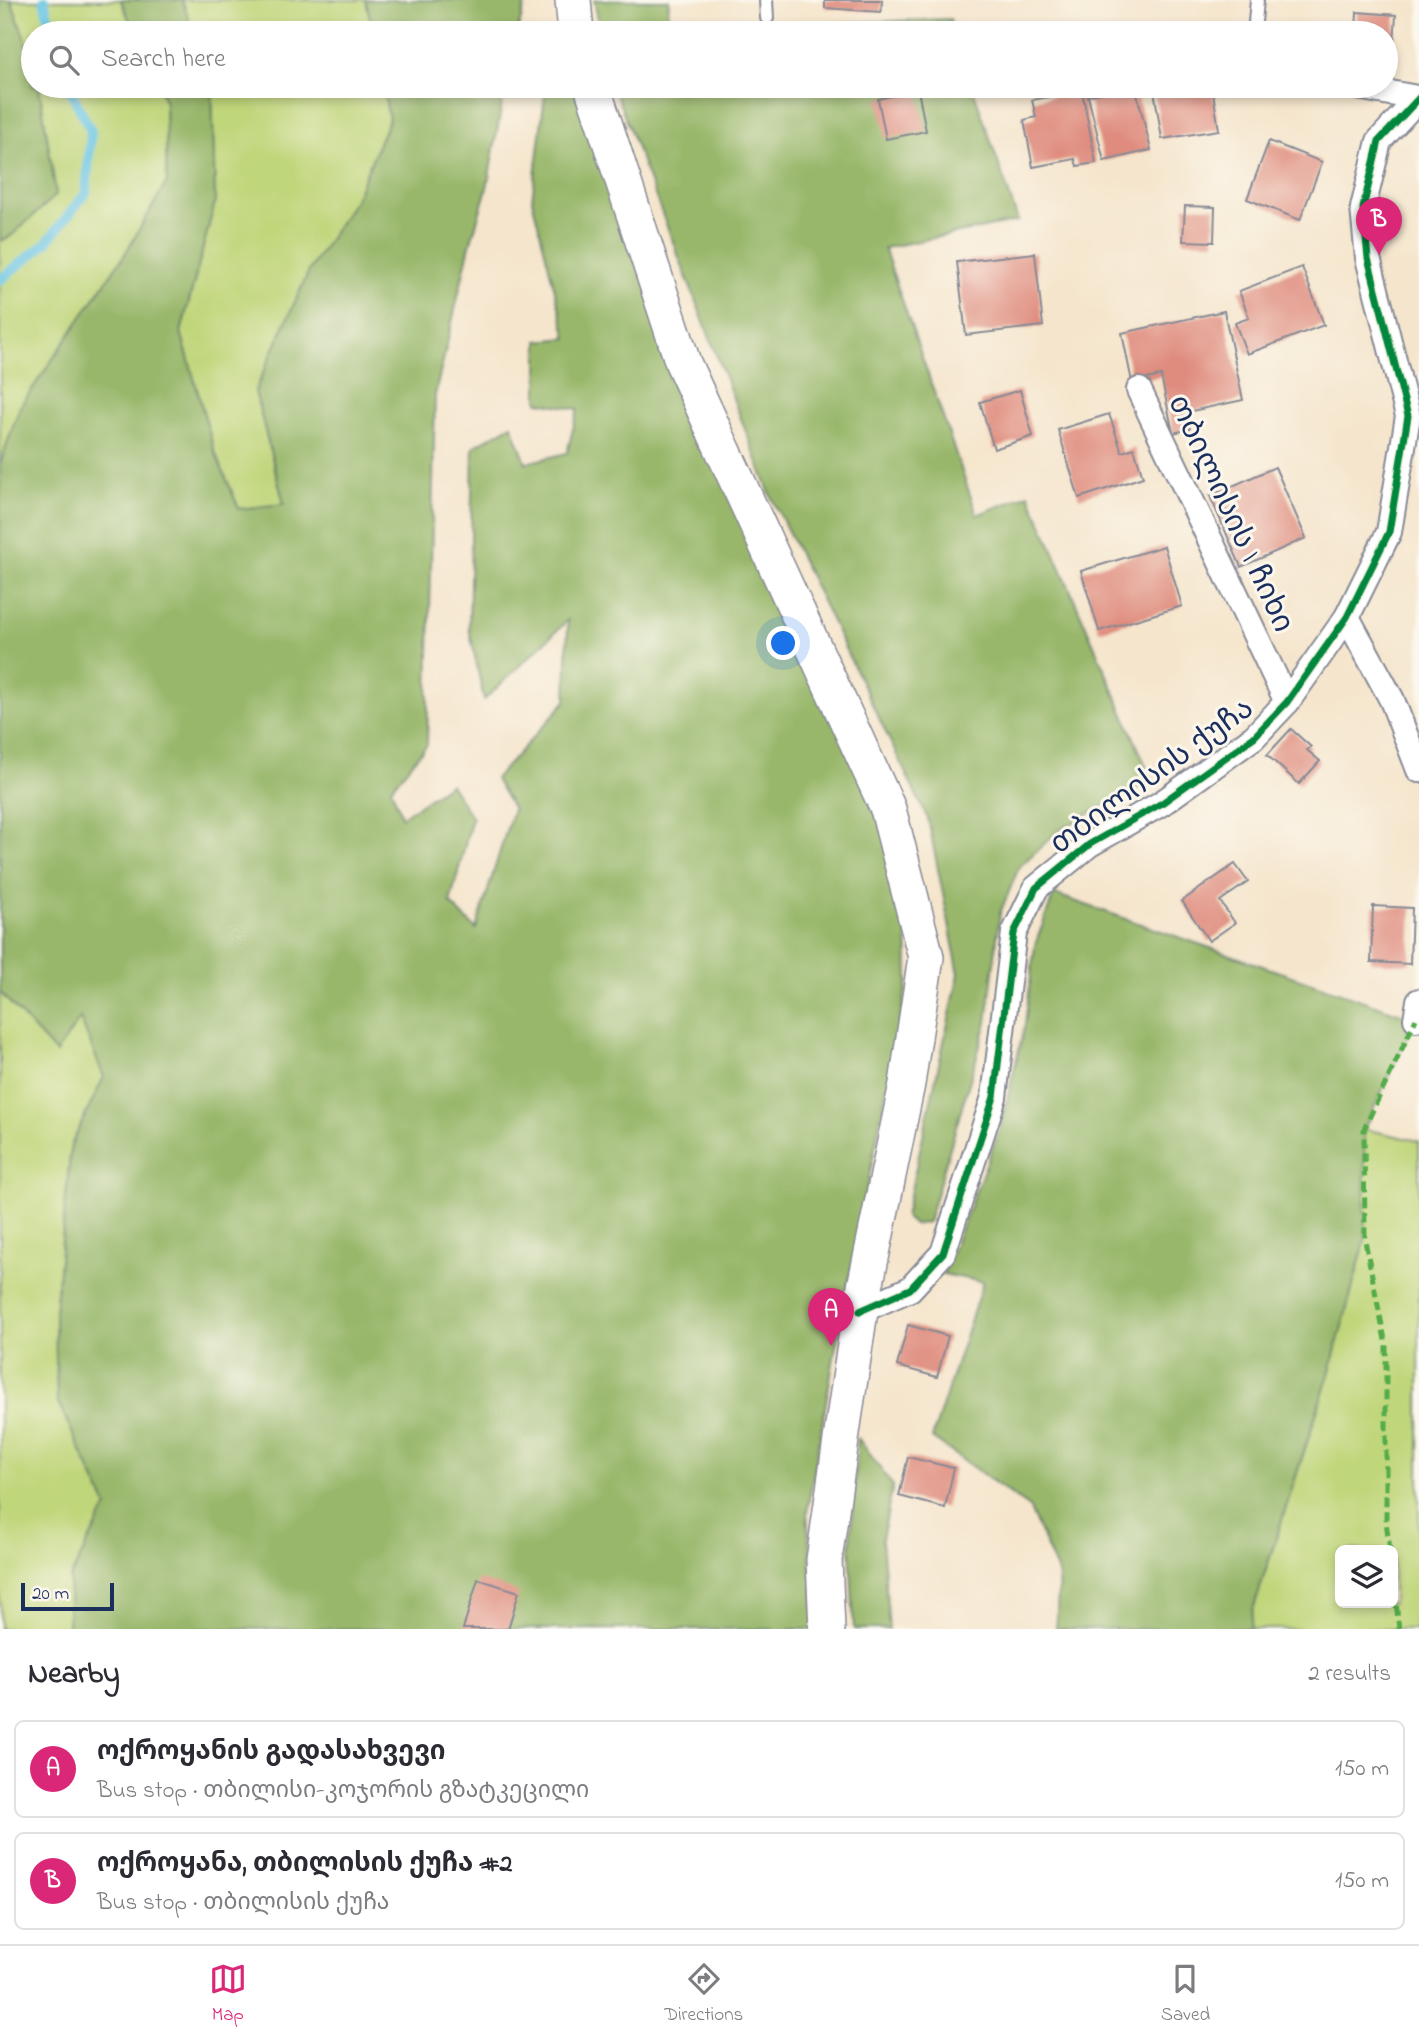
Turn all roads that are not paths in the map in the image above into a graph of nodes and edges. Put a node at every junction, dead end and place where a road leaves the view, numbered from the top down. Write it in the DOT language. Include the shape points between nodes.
graph roads {
  1 [pos="573,0"];
  2 [pos="766,0"];
  3 [pos="1257,0"];
  4 [pos="767,18"];
  5 [pos="575,21"];
  6 [pos="1255,21"];
  7 [pos="1398,94"];
  8 [pos="1418,97"];
  9 [pos="596,98"];
  10 [pos="1139,390"];
  11 [pos="1347,617"];
  12 [pos="1287,702"];
  13 [pos="1419,770"];
  14 [pos="860,1311"];
  15 [pos="827,1629"];
  1 -- 5 [label="main road"];
  2 -- 4 [label="lane"];
  3 -- 6 [label="lane"];
  7 -- 8 [label="street"];
  8 -- 11 [label="street, თბილისის ქუჩა" via="1379,141 1363,208 1368,258 1408,416 1389,532"];
  9 -- 14 [label="main road" via="683,363 888,809 926,957 907,1084"];
  10 -- 12 [label="street, თბილისის I ჩიხი"];
  11 -- 12 [label="street, თბილისის ქუჩა"];
  11 -- 13 [label="street" via="1392,700"];
  12 -- 14 [label="street, თბილისის ქუჩა" via="1254,737 1162,803 1090,844 1036,888 1014,933 994,1097 943,1253 910,1290"];
  14 -- 15 [label="main road" via="824,1560"];
}
